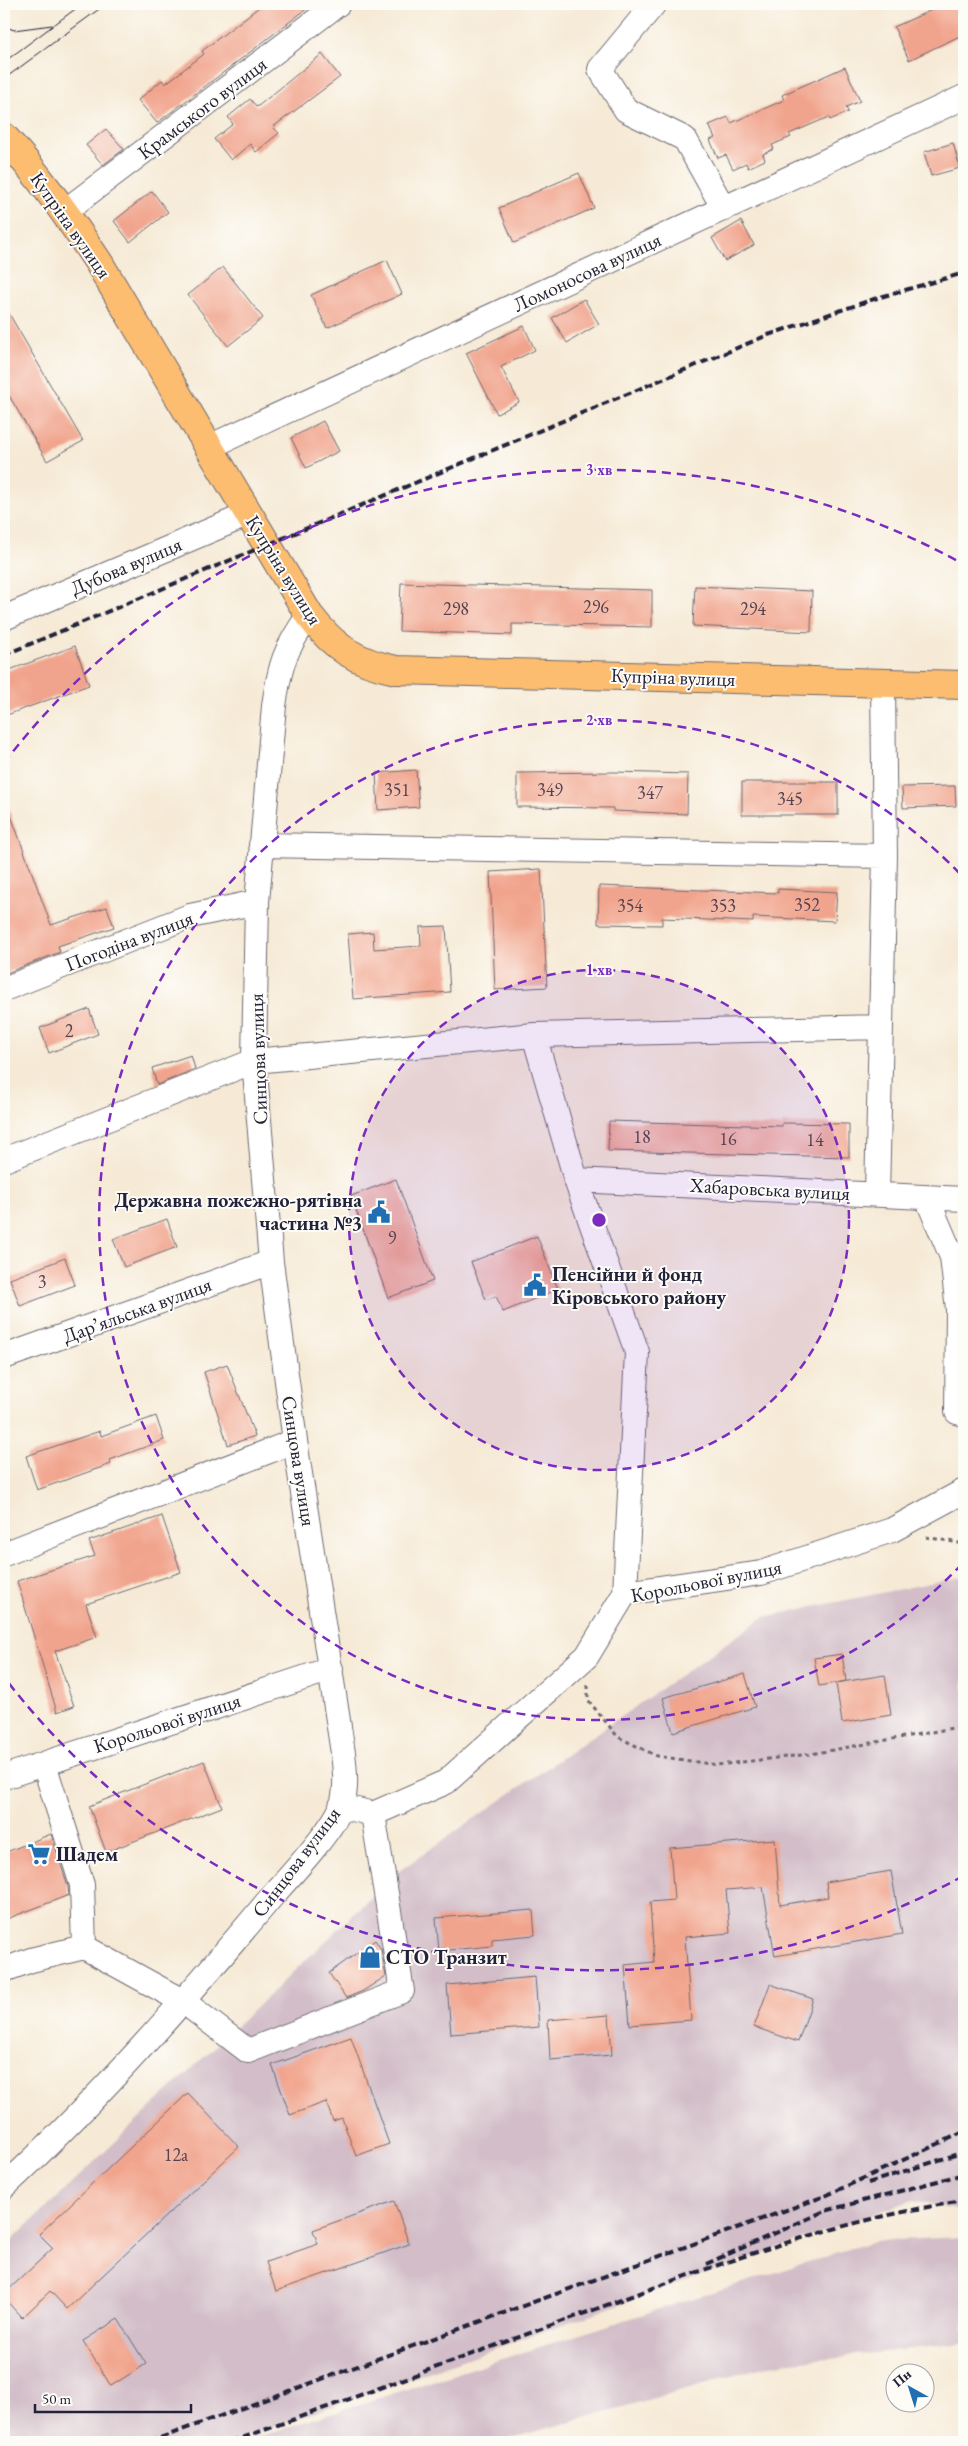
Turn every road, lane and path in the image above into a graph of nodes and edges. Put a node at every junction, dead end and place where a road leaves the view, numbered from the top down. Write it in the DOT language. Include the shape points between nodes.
graph roads {
  1 [pos="338,4"];
  2 [pos="654,4"];
  3 [pos="964,97"];
  4 [pos="4,137"];
  5 [pos="724,209"];
  6 [pos="65,211"];
  7 [pos="209,447"];
  8 [pos="249,514"];
  9 [pos="309,615"];
  10 [pos="4,618"];
  11 [pos="883,683"];
  12 [pos="964,685"];
  13 [pos="261,846"];
  14 [pos="885,856"];
  15 [pos="257,902"];
  16 [pos="4,989"];
  17 [pos="881,1027"];
  18 [pos="534,1035"];
  19 [pos="254,1061"];
  20 [pos="4,1160"];
  21 [pos="576,1180"];
  22 [pos="877,1194"];
  23 [pos="927,1198"];
  24 [pos="964,1198"];
  25 [pos="270,1262"];
  26 [pos="4,1358"];
  27 [pos="964,1414"];
  28 [pos="295,1441"];
  29 [pos="964,1491"];
  30 [pos="4,1554"];
  31 [pos="625,1593"];
  32 [pos="587,1656"];
  33 [pos="331,1670"];
  34 [pos="964,1726"];
  35 [pos="44,1764"];
  36 [pos="4,1777"];
  37 [pos="341,1806"];
  38 [pos="374,1814"];
  39 [pos="84,1948"];
  40 [pos="4,1970"];
  41 [pos="184,2002"];
  42 [pos="4,2187"];
  1 -- 6 [label="street, Крамського вулиця"];
  2 -- 5 [label="street" via="600,69 626,110 685,139"];
  3 -- 5 [label="street, Ломоносова вулиця"];
  4 -- 6 [label="main road, Купріна вулиця"];
  5 -- 7 [label="street, Ломоносова вулиця"];
  6 -- 7 [label="main road, Купріна вулиця"];
  7 -- 8 [label="main road, Купріна вулиця"];
  8 -- 9 [label="main road, Купріна вулиця"];
  8 -- 10 [label="street, Дубова вулиця"];
  9 -- 11 [label="main road, Купріна вулиця" via="324,635 345,652 372,665 396,670"];
  9 -- 13 [label="street, Синцова вулиця" via="289,643 279,674"];
  11 -- 12 [label="main road, Купріна вулиця"];
  11 -- 14 [label="street"];
  13 -- 14 [label="street"];
  13 -- 15 [label="street, Синцова вулиця"];
  14 -- 17 [label="street"];
  15 -- 16 [label="street, Погодіна вулиця" via="190,916"];
  15 -- 19 [label="street, Синцова вулиця"];
  17 -- 18 [label="street"];
  17 -- 22 [label="street"];
  18 -- 19 [label="street"];
  18 -- 21 [label="street"];
  19 -- 20 [label="street"];
  19 -- 25 [label="street, Синцова вулиця"];
  21 -- 22 [label="street, Хабаровська вулиця"];
  21 -- 31 [label="street" via="637,1352"];
  22 -- 23 [label="street, Хабаровська вулиця"];
  23 -- 24 [label="street, Хабаровська вулиця"];
  23 -- 27 [label="street" via="952,1257 958,1309 957,1412"];
  25 -- 26 [label="street, Дар’яльська вулиця"];
  25 -- 28 [label="street, Синцова вулиця"];
  28 -- 30 [label="street"];
  28 -- 33 [label="street, Синцова вулиця"];
  29 -- 31 [label="street, Корольової вулиця" via="892,1530 762,1573"];
  31 -- 32 [label="street, Корольової вулиця"];
  32 -- 34 [label="path" via="588,1700 618,1737 656,1756 717,1765 811,1754"];
  32 -- 38 [label="street, Корольової вулиця" via="446,1782"];
  33 -- 35 [label="street, Корольової вулиця"];
  33 -- 37 [label="street, Синцова вулиця" via="346,1780"];
  35 -- 36 [label="street, Корольової вулиця"];
  35 -- 39 [label="street" via="82,1885"];
  37 -- 38 [label="street"];
  37 -- 41 [label="street, Синцова вулиця" via="304,1859"];
  38 -- 41 [label="street" via="402,1991 248,2051"];
  39 -- 40 [label="street"];
  39 -- 41 [label="street"];
  41 -- 42 [label="street, Синцова вулиця" via="43,2151"];
}
